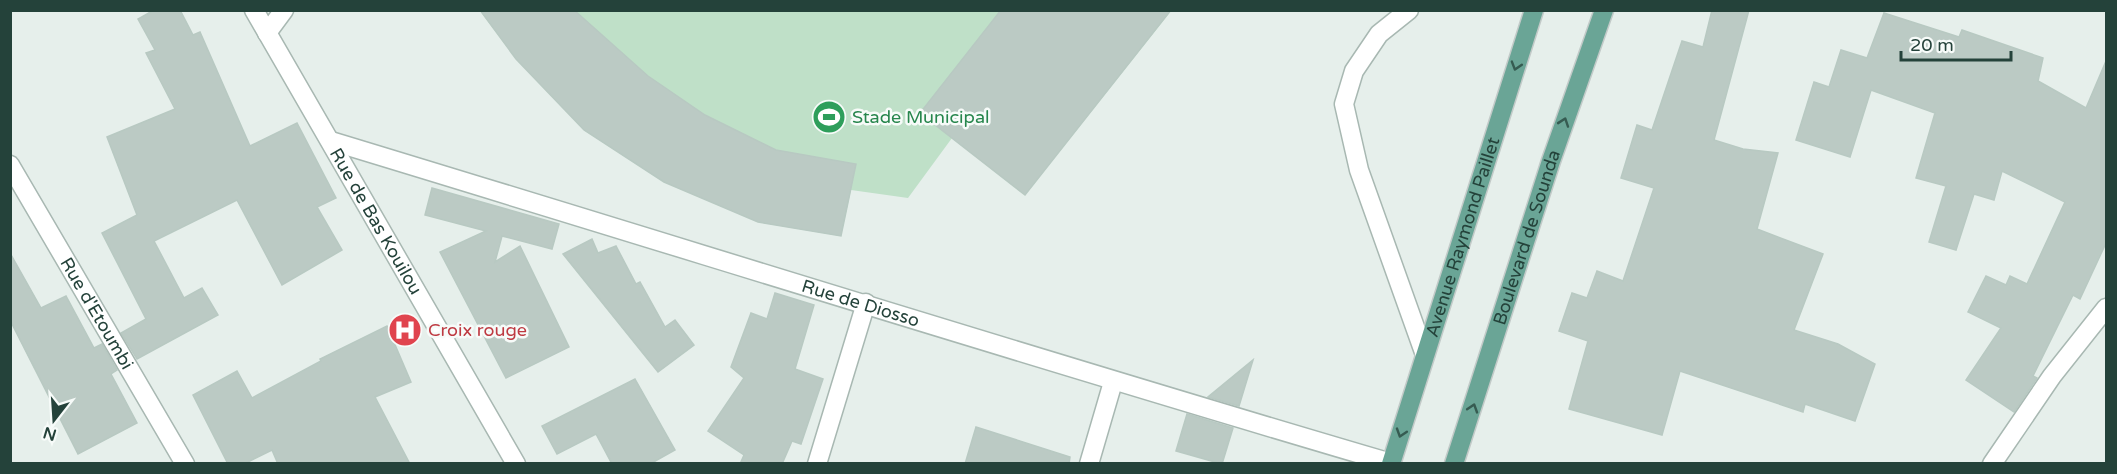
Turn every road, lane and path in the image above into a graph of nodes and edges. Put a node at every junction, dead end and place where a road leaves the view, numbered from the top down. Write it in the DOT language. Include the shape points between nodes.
graph roads {
  1 [pos="254,10"];
  2 [pos="284,10"];
  3 [pos="1409,10"];
  4 [pos="1534,10"];
  5 [pos="1604,10"];
  6 [pos="267,33"];
  7 [pos="331,141"];
  8 [pos="10,165"];
  9 [pos="866,303"];
  10 [pos="2106,308"];
  11 [pos="1425,355"];
  12 [pos="1113,382"];
  13 [pos="1391,463"];
  14 [pos="185,464"];
  15 [pos="516,464"];
  16 [pos="816,464"];
  17 [pos="1089,464"];
  18 [pos="1454,464"];
  19 [pos="1992,464"];
  1 -- 6 [label="street, Rue de Bas Kouilou"];
  2 -- 6 [label="street"];
  3 -- 11 [label="street" via="1379,34 1354,71 1344,104 1359,170"];
  4 -- 11 [label="main road, Avenue Raymond Paillet, one-way"];
  18 -- 5 [label="main road, Boulevard de Sounda, one-way"];
  6 -- 7 [label="street, Rue de Bas Kouilou"];
  7 -- 9 [label="street, Rue de Diosso"];
  7 -- 15 [label="street, Rue de Bas Kouilou"];
  8 -- 14 [label="street, Rue d'Etoumbi"];
  9 -- 12 [label="street, Rue de Diosso"];
  9 -- 16 [label="street"];
  10 -- 19 [label="street" via="2052,376"];
  11 -- 13 [label="main road, Avenue Raymond Paillet, one-way"];
  12 -- 13 [label="street, Rue de Diosso"];
  12 -- 17 [label="street"];
}
